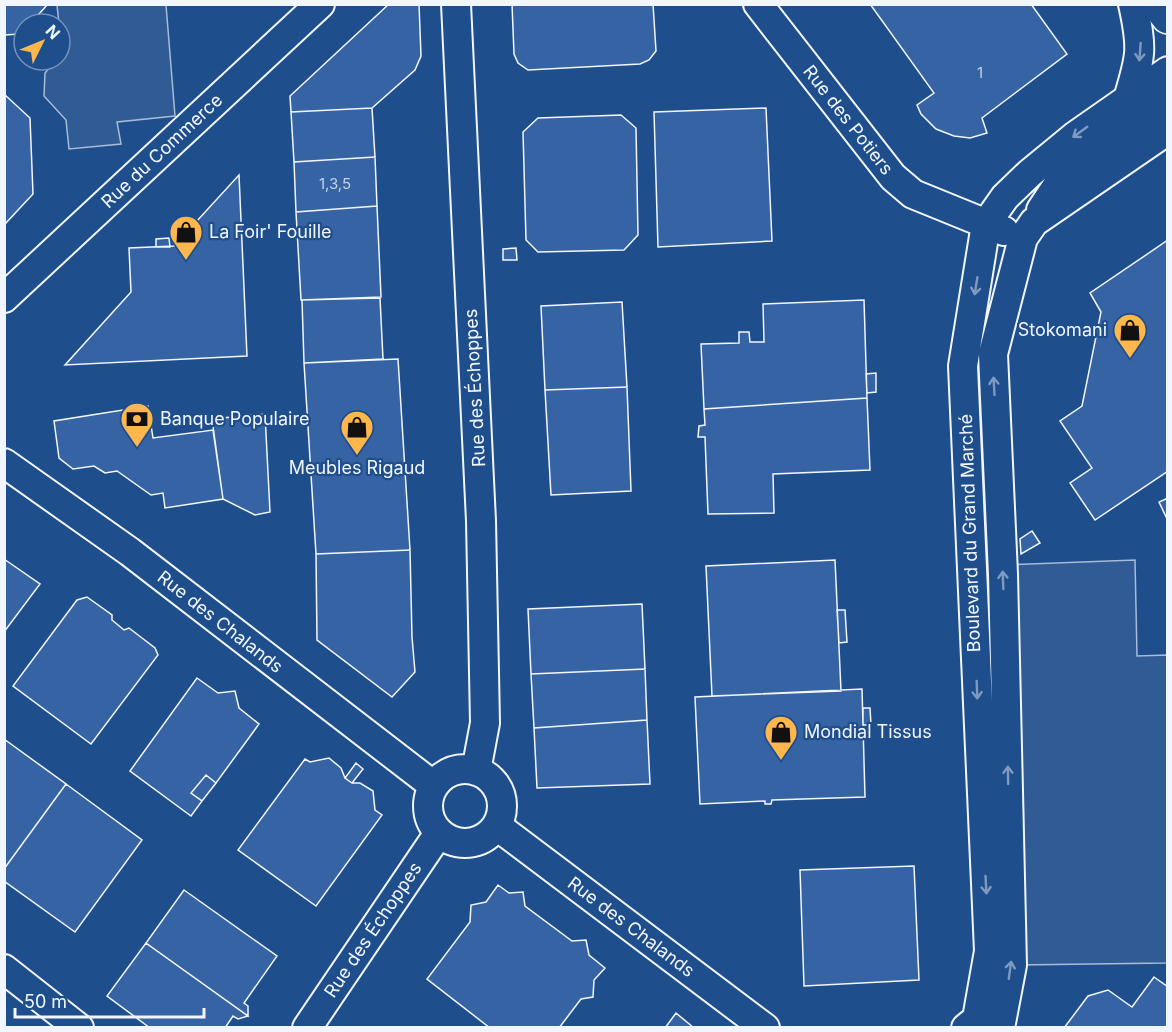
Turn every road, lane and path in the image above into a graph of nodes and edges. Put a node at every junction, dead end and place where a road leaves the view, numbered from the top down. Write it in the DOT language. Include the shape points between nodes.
graph roads {
  1 [pos="320,4"];
  2 [pos="456,4"];
  3 [pos="758,4"];
  4 [pos="1133,4"];
  5 [pos="1158,4"];
  6 [pos="1167,17"];
  7 [pos="1167,70"];
  8 [pos="1128,99"];
  9 [pos="1167,102"];
  10 [pos="1167,130"];
  11 [pos="986,224"];
  12 [pos="1028,230"];
  13 [pos="4,298"];
  14 [pos="4,463"];
  15 [pos="476,771"];
  16 [pos="434,786"];
  17 [pos="497,826"];
  18 [pos="439,833"];
  19 [pos="4,969"];
  20 [pos="79,1028"];
  21 [pos="307,1028"];
  22 [pos="765,1028"];
  23 [pos="966,1028"];
  24 [pos="1000,1028"];
  1 -- 13 [label="street, Rue du Commerce"];
  2 -- 15 [label="street, Rue des Échoppes" via="481,521 485,723"];
  3 -- 11 [label="street, Rue des Potiers" via="893,177 913,194"];
  4 -- 8 [label="street, one-way" via="1141,37 1141,58"];
  5 -- 6 [label="main road"];
  7 -- 8 [label="street, Boulevard du Grand Marché"];
  8 -- 11 [label="street, Boulevard du Grand Marché, one-way" via="1030,173 1005,197"];
  9 -- 12 [label="street, Boulevard du Grand Marché" via="1067,171"];
  10 -- 12 [label="street"];
  11 -- 12 [label="street, Rue des Potiers"];
  11 -- 23 [label="street, Boulevard du Grand Marché, one-way" via="963,366 989,951 977,1019"];
  24 -- 12 [label="street, Boulevard du Grand Marché, one-way" via="1012,965 1003,574 993,354"];
  14 -- 16 [label="street, Rue des Chalands" via="130,552"];
  15 -- 16 [label="street" via="452,771"];
  15 -- 17 [label="street" via="487,776 501,793"];
  16 -- 18 [label="street" via="428,810"];
  17 -- 18 [label="street" via="490,835 470,844 448,840"];
  17 -- 22 [label="street, Rue des Chalands"];
  18 -- 21 [label="street, Rue des Échoppes"];
  19 -- 20 [label="street"];
}
